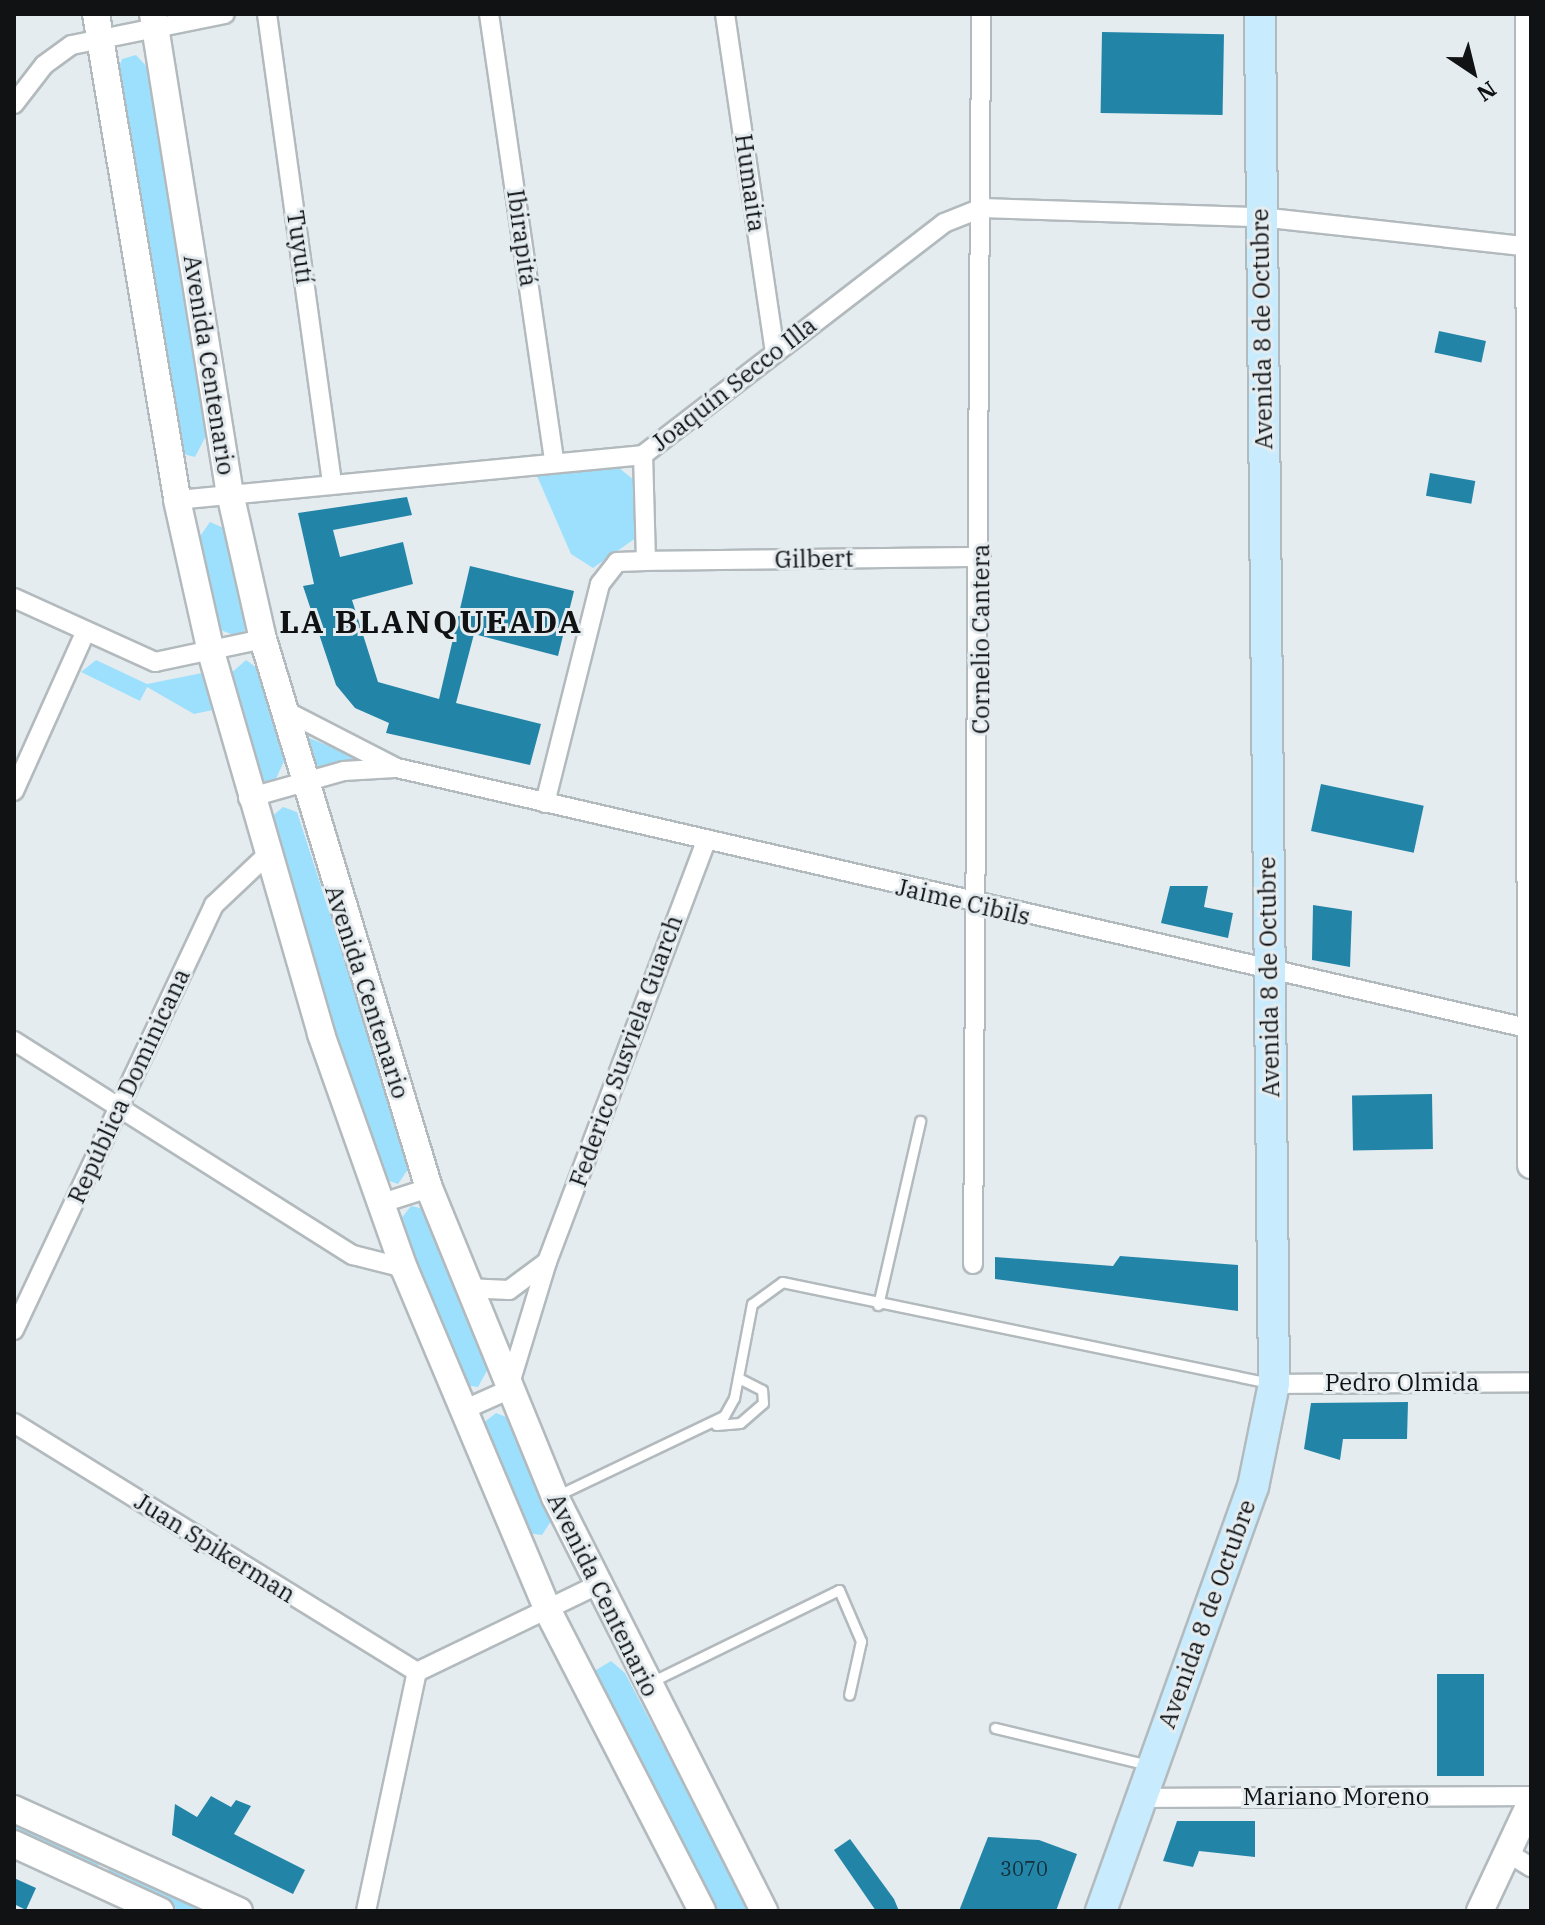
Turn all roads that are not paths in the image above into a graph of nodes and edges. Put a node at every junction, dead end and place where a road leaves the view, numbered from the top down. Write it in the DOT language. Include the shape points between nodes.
graph roads {
  1 [pos="225,14"];
  2 [pos="267,14"];
  3 [pos="489,14"];
  4 [pos="725,14"];
  5 [pos="981,14"];
  6 [pos="1260,14"];
  7 [pos="1529,14"];
  8 [pos="153,19"];
  9 [pos="97,24"];
  10 [pos="14,104"];
  11 [pos="982,208"];
  12 [pos="1260,217"];
  13 [pos="1530,247"];
  14 [pos="775,352"];
  15 [pos="643,455"];
  16 [pos="554,462"];
  17 [pos="332,480"];
  18 [pos="230,493"];
  19 [pos="177,500"];
  20 [pos="981,557"];
  21 [pos="646,561"];
  22 [pos="14,598"];
  23 [pos="86,631"];
  24 [pos="263,639"];
  25 [pos="211,652"];
  26 [pos="281,708"];
  27 [pos="397,768"];
  28 [pos="301,785"];
  29 [pos="14,791"];
  30 [pos="248,798"];
  31 [pos="545,803"];
  32 [pos="706,841"];
  33 [pos="265,857"];
  34 [pos="981,906"];
  35 [pos="1269,974"];
  36 [pos="1530,1029"];
  37 [pos="14,1041"];
  38 [pos="120,1106"];
  39 [pos="920,1121"];
  40 [pos="1531,1165"];
  41 [pos="429,1188"];
  42 [pos="379,1204"];
  43 [pos="547,1262"];
  44 [pos="973,1264"];
  45 [pos="404,1268"];
  46 [pos="466,1288"];
  47 [pos="878,1305"];
  48 [pos="14,1330"];
  49 [pos="738,1378"];
  50 [pos="1531,1382"];
  51 [pos="1274,1384"];
  52 [pos="508,1390"];
  53 [pos="461,1411"];
  54 [pos="14,1423"];
  55 [pos="712,1425"];
  56 [pos="555,1497"];
  57 [pos="597,1585"];
  58 [pos="547,1609"];
  59 [pos="417,1672"];
  60 [pos="646,1684"];
  61 [pos="849,1695"];
  62 [pos="995,1728"];
  63 [pos="1152,1766"];
  64 [pos="1531,1796"];
  65 [pos="1140,1798"];
  66 [pos="1531,1802"];
  67 [pos="14,1809"];
  68 [pos="14,1844"];
  69 [pos="1505,1851"];
  70 [pos="1531,1867"];
  71 [pos="117,1901"];
  72 [pos="160,1911"];
  73 [pos="239,1911"];
  74 [pos="366,1911"];
  75 [pos="702,1911"];
  76 [pos="764,1911"];
  77 [pos="1101,1911"];
  78 [pos="1480,1911"];
  1 -- 8 [label="street"];
  2 -- 17 [label="street, Tuyutí"];
  3 -- 16 [label="street, Ibirapitá"];
  4 -- 14 [label="street, Humaita"];
  5 -- 11 [label="street, Cornelio Cantera"];
  6 -- 12 [label="main road, Avenida 8 de Octubre"];
  7 -- 13 [label="street"];
  8 -- 9 [label="street"];
  8 -- 18 [label="street, Avenida Centenario"];
  9 -- 10 [label="street" via="44,65"];
  9 -- 19 [label="street"];
  11 -- 12 [label="street, Joaquín Secco Illa"];
  11 -- 14 [label="street, Joaquín Secco Illa" via="944,223"];
  11 -- 20 [label="street, Cornelio Cantera"];
  12 -- 13 [label="street, Joaquín Secco Illa"];
  12 -- 35 [label="main road, Avenida 8 de Octubre"];
  13 -- 36 [label="street"];
  14 -- 15 [label="street, Joaquín Secco Illa"];
  15 -- 16 [label="street, Joaquín Secco Illa"];
  15 -- 21 [label="street"];
  16 -- 17 [label="street, Joaquín Secco Illa"];
  17 -- 18 [label="street, Joaquín Secco Illa"];
  18 -- 19 [label="street, Joaquín Secco Illa"];
  18 -- 24 [label="street, Avenida Centenario"];
  19 -- 25 [label="street"];
  20 -- 21 [label="street, Gilbert"];
  20 -- 34 [label="street, Cornelio Cantera"];
  21 -- 31 [label="street" via="617,562 600,584"];
  22 -- 23 [label="street"];
  23 -- 25 [label="street" via="155,662"];
  23 -- 29 [label="street"];
  24 -- 25 [label="street"];
  24 -- 26 [label="street, Avenida Centenario"];
  25 -- 30 [label="street"];
  26 -- 27 [label="street, Jaime Cibils"];
  26 -- 28 [label="street, Avenida Centenario"];
  27 -- 28 [label="street, Jaime Cibils" via="344,771"];
  27 -- 31 [label="street, Jaime Cibils"];
  28 -- 30 [label="street, Jaime Cibils"];
  28 -- 41 [label="street, Avenida Centenario"];
  30 -- 33 [label="street"];
  31 -- 32 [label="street, Jaime Cibils"];
  32 -- 34 [label="street, Jaime Cibils"];
  32 -- 43 [label="street, Federico Susviela Guarch"];
  33 -- 38 [label="street, República Dominicana" via="214,905"];
  33 -- 42 [label="street"];
  34 -- 35 [label="street, Jaime Cibils"];
  34 -- 44 [label="street, Cornelio Cantera"];
  35 -- 36 [label="street, Jaime Cibils"];
  35 -- 51 [label="main road, Avenida 8 de Octubre"];
  36 -- 40 [label="street"];
  37 -- 38 [label="street"];
  38 -- 45 [label="street" via="353,1255"];
  38 -- 48 [label="street, República Dominicana"];
  39 -- 47 [label="lane"];
  41 -- 42 [label="street"];
  41 -- 46 [label="street, Avenida Centenario"];
  42 -- 45 [label="street"];
  43 -- 46 [label="street" via="509,1290"];
  43 -- 52 [label="street, Federico Susviela Guarch" via="549,1273"];
  45 -- 53 [label="street"];
  46 -- 52 [label="street, Avenida Centenario"];
  47 -- 49 [label="lane" via="782,1282 768,1286 752,1304"];
  47 -- 51 [label="lane"];
  49 -- 55 [label="lane" via="731,1407"];
  49 -- 55 [label="lane" via="762,1390 763,1403 740,1423"];
  50 -- 51 [label="street, Pedro Olmida"];
  51 -- 63 [label="main road, Avenida 8 de Octubre" via="1253,1487"];
  52 -- 53 [label="street"];
  52 -- 56 [label="street, Avenida Centenario"];
  53 -- 58 [label="street"];
  54 -- 59 [label="street, Juan Spikerman"];
  55 -- 56 [label="lane"];
  56 -- 57 [label="street, Avenida Centenario"];
  57 -- 58 [label="street"];
  57 -- 60 [label="street, Avenida Centenario"];
  58 -- 59 [label="street"];
  58 -- 75 [label="street"];
  59 -- 74 [label="street"];
  60 -- 61 [label="lane" via="839,1590 861,1641"];
  60 -- 76 [label="street, Avenida Centenario"];
  62 -- 63 [label="lane"];
  63 -- 65 [label="main road, Avenida 8 de Octubre"];
  64 -- 65 [label="street, Mariano Moreno"];
  65 -- 77 [label="main road, Avenida 8 de Octubre"];
  66 -- 69 [label="street"];
  67 -- 73 [label="street"];
  68 -- 71 [label="street"];
  69 -- 70 [label="street"];
  69 -- 78 [label="street"];
  71 -- 72 [label="street"];
}
